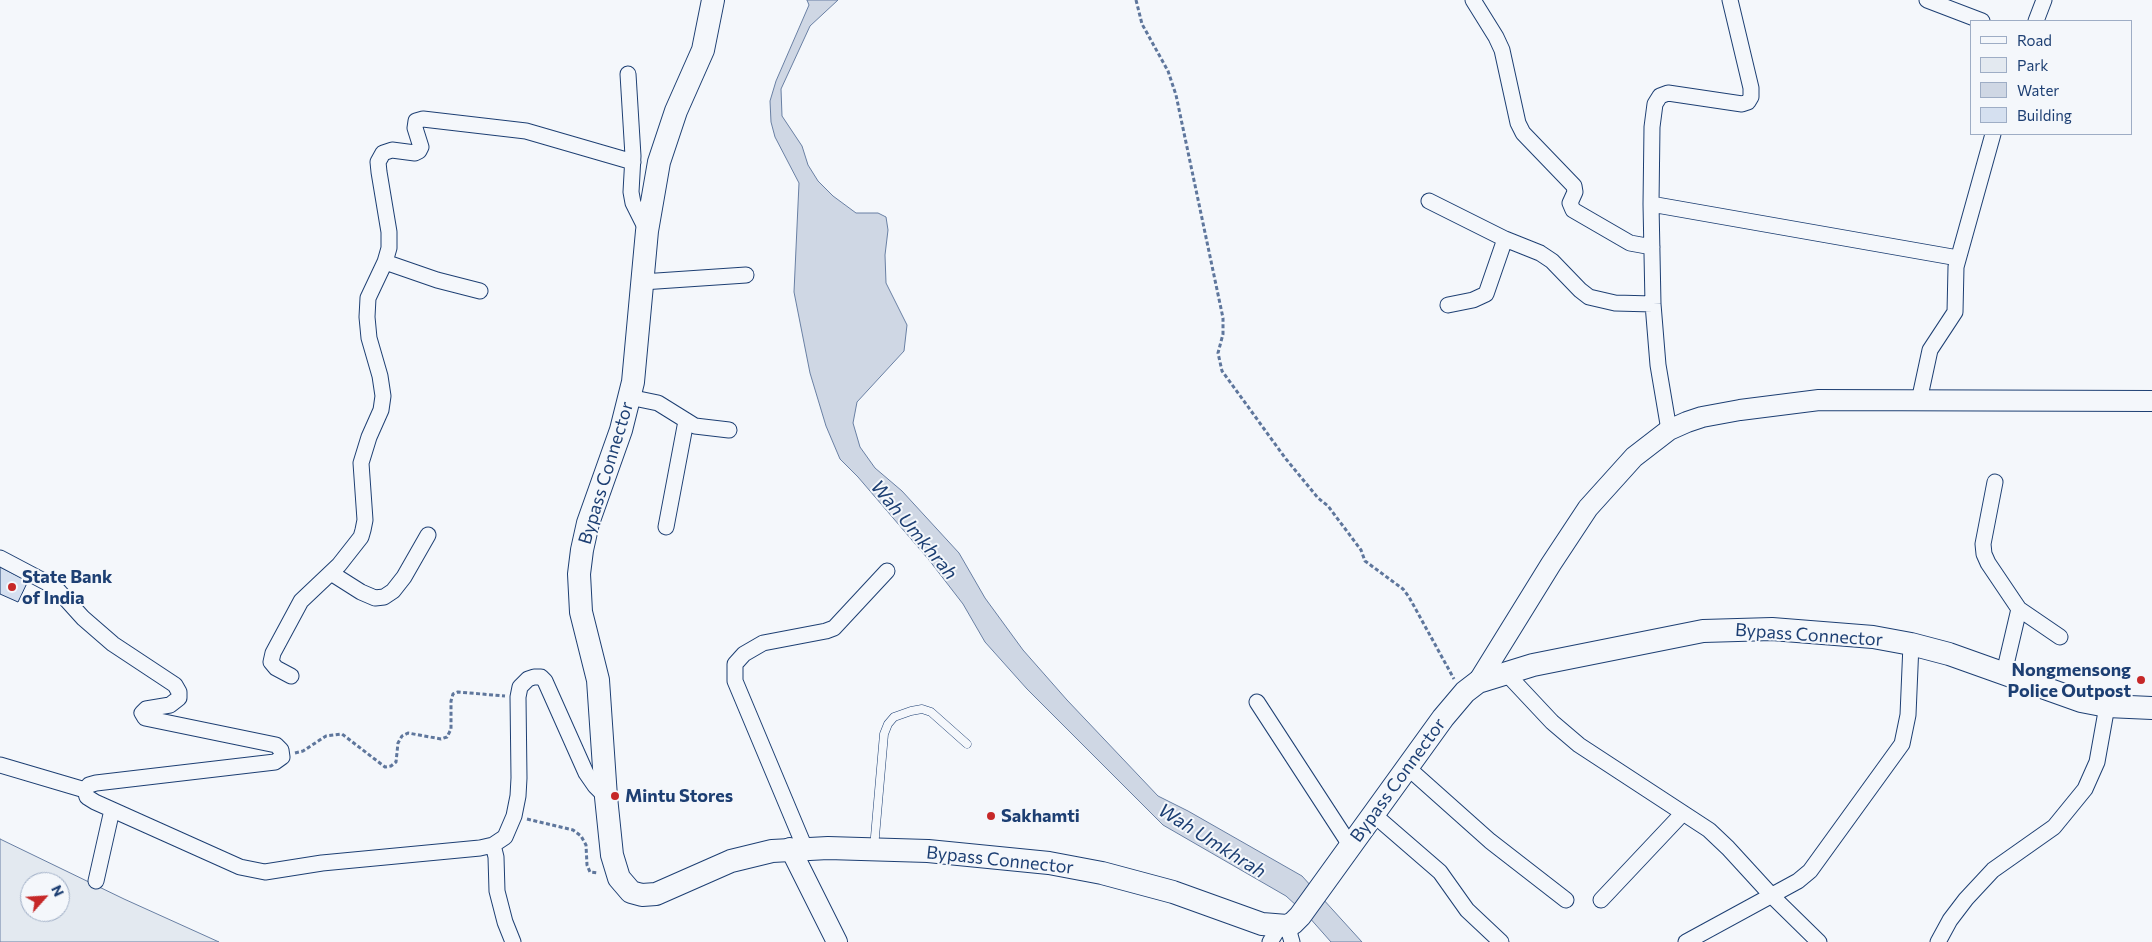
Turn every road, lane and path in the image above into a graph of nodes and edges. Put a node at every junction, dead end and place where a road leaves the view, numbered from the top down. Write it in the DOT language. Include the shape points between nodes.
graph roads {
  1 [pos="712,0"];
  2 [pos="1136,0"];
  3 [pos="1473,0"];
  4 [pos="1730,0"];
  5 [pos="1928,0"];
  6 [pos="2044,0"];
  7 [pos="1979,20"];
  8 [pos="2036,20"];
  9 [pos="628,74"];
  10 [pos="1993,135"];
  11 [pos="633,162"];
  12 [pos="1429,201"];
  13 [pos="1651,204"];
  14 [pos="647,231"];
  15 [pos="1505,239"];
  16 [pos="1652,247"];
  17 [pos="1958,258"];
  18 [pos="385,262"];
  19 [pos="746,276"];
  20 [pos="642,282"];
  21 [pos="480,290"];
  22 [pos="1653,304"];
  23 [pos="1448,305"];
  24 [pos="630,397"];
  25 [pos="1919,401"];
  26 [pos="2152,401"];
  27 [pos="686,421"];
  28 [pos="729,430"];
  29 [pos="1669,430"];
  30 [pos="1995,482"];
  31 [pos="666,527"];
  32 [pos="428,535"];
  33 [pos="0,558"];
  34 [pos="887,571"];
  35 [pos="331,573"];
  36 [pos="2020,609"];
  37 [pos="2060,637"];
  38 [pos="1911,644"];
  39 [pos="1506,672"];
  40 [pos="2004,673"];
  41 [pos="291,676"];
  42 [pos="1470,689"];
  43 [pos="518,697"];
  44 [pos="1257,702"];
  45 [pos="2107,706"];
  46 [pos="2152,708"];
  47 [pos="967,744"];
  48 [pos="282,757"];
  49 [pos="0,765"];
  50 [pos="1407,767"];
  51 [pos="85,790"];
  52 [pos="606,797"];
  53 [pos="112,810"];
  54 [pos="1683,813"];
  55 [pos="1373,814"];
  56 [pos="514,816"];
  57 [pos="493,845"];
  58 [pos="1350,845"];
  59 [pos="797,848"];
  60 [pos="874,848"];
  61 [pos="615,867"];
  62 [pos="96,881"];
  63 [pos="1772,896"];
  64 [pos="1566,900"];
  65 [pos="1601,900"];
  66 [pos="1286,930"];
  67 [pos="513,942"];
  68 [pos="837,942"];
  69 [pos="1501,942"];
  70 [pos="1686,942"];
  71 [pos="1819,942"];
  72 [pos="1938,942"];
  1 -- 14 [label="main road, Bypass Connector" via="702,50 659,162"];
  2 -- 42 [label="path" via="1142,24 1168,71 1174,89 1223,318 1218,353 1222,371 1286,459 1328,506 1365,560 1410,597"];
  3 -- 16 [label="street" via="1502,50 1518,123 1523,133 1574,186 1570,203 1573,210 1630,243"];
  4 -- 13 [label="street" via="1751,97 1742,104 1668,93 1660,96 1655,104 1652,127"];
  5 -- 7 [label="street"];
  6 -- 8 [label="street"];
  9 -- 11 [label="street"];
  10 -- 17 [label="street"];
  11 -- 14 [label="street" via="633,203"];
  11 -- 18 [label="street" via="526,131 416,120 419,151 392,150 383,153 378,162 389,232"];
  12 -- 15 [label="street"];
  13 -- 16 [label="street"];
  13 -- 17 [label="street"];
  14 -- 20 [label="main road, Bypass Connector"];
  15 -- 22 [label="street" via="1552,261 1589,297 1615,303"];
  15 -- 23 [label="street" via="1486,294"];
  16 -- 22 [label="street"];
  17 -- 25 [label="street" via="1955,312 1930,350"];
  18 -- 21 [label="street"];
  18 -- 35 [label="street" via="368,298 366,317 383,396 381,410 360,463 364,530"];
  19 -- 20 [label="street"];
  20 -- 24 [label="main road, Bypass Connector"];
  22 -- 29 [label="street" via="1658,365"];
  24 -- 27 [label="street" via="658,403"];
  24 -- 52 [label="main road, Bypass Connector" via="588,522 579,574 581,612 598,680"];
  25 -- 26 [label="street"];
  25 -- 29 [label="street" via="1819,400 1702,417"];
  27 -- 28 [label="street" via="695,426"];
  27 -- 31 [label="street"];
  29 -- 42 [label="street" via="1634,457 1588,508"];
  30 -- 36 [label="street" via="1984,554"];
  32 -- 35 [label="street" via="404,577 384,597 375,598 361,592"];
  33 -- 48 [label="street" via="55,587 113,644 175,685 179,698 170,705 146,709 142,712 145,718 276,745"];
  34 -- 59 [label="street" via="834,628 763,643 744,654 735,664 735,681"];
  35 -- 41 [label="street" via="301,601 273,653 271,662"];
  36 -- 37 [label="street"];
  36 -- 40 [label="street"];
  38 -- 39 [label="main road, Bypass Connector" via="1835,633 1753,628 1712,631 1552,660"];
  38 -- 40 [label="main road, Bypass Connector"];
  38 -- 63 [label="street" via="1908,715 1902,744 1810,871"];
  39 -- 42 [label="main road, Bypass Connector"];
  39 -- 54 [label="street" via="1552,722 1579,745"];
  40 -- 45 [label="main road, Bypass Connector" via="2072,698"];
  42 -- 50 [label="main road, Bypass Connector" via="1443,718"];
  43 -- 48 [label="path" via="453,694 451,730 447,737 441,740 408,733 402,736 396,762 392,766 385,767 342,734 326,736 303,751"];
  43 -- 52 [label="street" via="520,687 528,679 540,677 545,681 586,773"];
  43 -- 56 [label="street" via="519,778"];
  44 -- 58 [label="street"];
  45 -- 46 [label="main road, Bypass Connector"];
  45 -- 72 [label="street" via="2098,762 2085,789 2054,827 1993,870 1966,899"];
  47 -- 60 [label="lane" via="931,712 922,709 894,717 884,734"];
  48 -- 51 [label="street" via="275,762 96,783"];
  49 -- 51 [label="street"];
  50 -- 55 [label="main road, Bypass Connector"];
  50 -- 64 [label="street" via="1490,841"];
  51 -- 53 [label="street" via="87,797"];
  52 -- 61 [label="main road, Bypass Connector"];
  53 -- 57 [label="street" via="240,867 265,872"];
  53 -- 62 [label="street"];
  54 -- 63 [label="street" via="1709,830"];
  54 -- 65 [label="street"];
  55 -- 58 [label="main road, Bypass Connector"];
  55 -- 69 [label="street" via="1440,872 1467,910"];
  56 -- 57 [label="street" via="505,837"];
  56 -- 61 [label="path" via="573,830 582,836 590,872 602,873"];
  57 -- 67 [label="street" via="497,891"];
  58 -- 66 [label="main road, Bypass Connector"];
  59 -- 60 [label="main road, Bypass Connector"];
  59 -- 61 [label="main road, Bypass Connector" via="747,856 664,891 642,895 631,892 619,878"];
  59 -- 68 [label="street"];
  60 -- 66 [label="main road, Bypass Connector" via="1039,862 1102,873 1173,892"];
  63 -- 70 [label="street"];
  63 -- 71 [label="street"];
}
